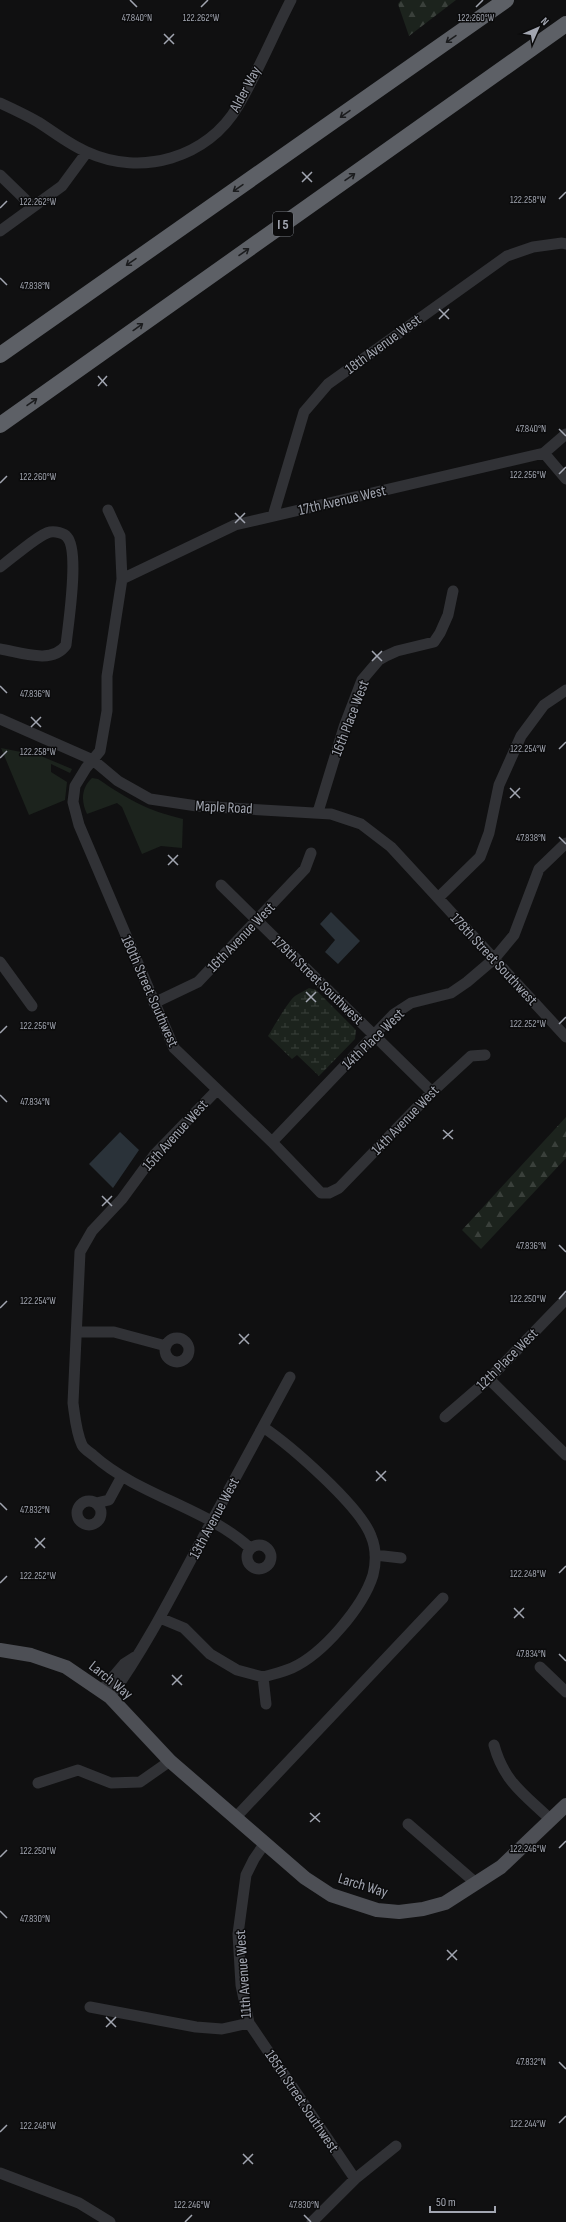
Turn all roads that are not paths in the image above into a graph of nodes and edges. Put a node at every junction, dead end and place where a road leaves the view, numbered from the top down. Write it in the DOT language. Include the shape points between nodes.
graph roads {
  1 [pos="290,0"];
  2 [pos="506,0"];
  3 [pos="566,24"];
  4 [pos="0,103"];
  5 [pos="87,152"];
  6 [pos="0,175"];
  7 [pos="33,207"];
  8 [pos="0,231"];
  9 [pos="566,244"];
  10 [pos="89,291"];
  11 [pos="0,345"];
  12 [pos="0,355"];
  13 [pos="0,425"];
  14 [pos="566,434"];
  15 [pos="544,453"];
  16 [pos="566,479"];
  17 [pos="108,510"];
  18 [pos="273,516"];
  19 [pos="0,567"];
  20 [pos="122,579"];
  21 [pos="453,591"];
  22 [pos="0,649"];
  23 [pos="566,690"];
  24 [pos="0,719"];
  25 [pos="93,760"];
  26 [pos="318,812"];
  27 [pos="566,843"];
  28 [pos="311,853"];
  29 [pos="220,885"];
  30 [pos="438,898"];
  31 [pos="257,921"];
  32 [pos="494,959"];
  33 [pos="0,962"];
  34 [pos="154,1003"];
  35 [pos="32,1006"];
  36 [pos="374,1036"];
  37 [pos="566,1037"];
  38 [pos="485,1055"];
  39 [pos="217,1090"];
  40 [pos="432,1092"];
  41 [pos="272,1142"];
  42 [pos="329,1193"];
  43 [pos="566,1299"];
  44 [pos="77,1332"];
  45 [pos="166,1346"];
  46 [pos="290,1378"];
  47 [pos="489,1379"];
  48 [pos="445,1417"];
  49 [pos="263,1427"];
  50 [pos="564,1448"];
  51 [pos="122,1476"];
  52 [pos="96,1503"];
  53 [pos="212,1522"];
  54 [pos="250,1548"];
  55 [pos="375,1555"];
  56 [pos="401,1558"];
  57 [pos="443,1598"];
  58 [pos="160,1618"];
  59 [pos="0,1650"];
  60 [pos="540,1666"];
  61 [pos="263,1677"];
  62 [pos="566,1692"];
  63 [pos="105,1694"];
  64 [pos="266,1704"];
  65 [pos="494,1745"];
  66 [pos="170,1761"];
  67 [pos="38,1783"];
  68 [pos="566,1805"];
  69 [pos="236,1817"];
  70 [pos="551,1820"];
  71 [pos="408,1824"];
  72 [pos="265,1843"];
  73 [pos="477,1884"];
  74 [pos="90,2007"];
  75 [pos="249,2023"];
  76 [pos="396,2146"];
  77 [pos="0,2173"];
  78 [pos="355,2179"];
  79 [pos="110,2222"];
  80 [pos="312,2222"];
  1 -- 5 [label="street, Alder Way" via="238,107 216,134 185,154 156,163 127,164"];
  2 -- 10 [label="highway, one-way"];
  13 -- 3 [label="highway, I 5, one-way"];
  4 -- 5 [label="street, Alder Way"];
  5 -- 7 [label="street" via="62,186"];
  6 -- 7 [label="street"];
  7 -- 8 [label="street"];
  9 -- 18 [label="street, 18th Avenue West" via="533,247 506,256 328,384 304,412"];
  10 -- 11 [label="highway"];
  10 -- 12 [label="highway"];
  14 -- 15 [label="street, 17th Avenue West"];
  15 -- 16 [label="street"];
  15 -- 18 [label="street, 17th Avenue West"];
  17 -- 20 [label="street" via="120,536"];
  18 -- 20 [label="street, 17th Avenue West" via="216,532"];
  19 -- 22 [label="street" via="49,532 67,536 72,547 73,574 66,645 54,655 42,656"];
  20 -- 25 [label="street" via="107,676 107,711 100,751"];
  21 -- 26 [label="street, 16th Place West" via="448,614 434,642 386,656 375,664 362,680 344,727"];
  23 -- 30 [label="street" via="544,705 521,736 499,785 489,833 480,857"];
  24 -- 25 [label="street, Maple Road"];
  25 -- 26 [label="street, Maple Road" via="118,781 150,799 197,806"];
  25 -- 34 [label="street, 180th Street Southwest" via="75,786 73,802"];
  26 -- 30 [label="street, Maple Road" via="350,819 375,833"];
  27 -- 32 [label="street, 14th Place West" via="539,869 514,935"];
  28 -- 31 [label="street, 16th Avenue West" via="306,869"];
  29 -- 31 [label="street, 179th Street Southwest"];
  30 -- 32 [label="street, 178th Street Southwest"];
  31 -- 34 [label="street, 16th Avenue West" via="198,982"];
  31 -- 36 [label="street, 179th Street Southwest"];
  32 -- 36 [label="street, 14th Place West" via="451,992 411,1003 394,1014"];
  32 -- 37 [label="street, 178th Street Southwest"];
  33 -- 35 [label="street"];
  34 -- 39 [label="street, 180th Street Southwest" via="174,1048"];
  36 -- 40 [label="street, 179th Street Southwest"];
  36 -- 41 [label="street, 14th Place West"];
  38 -- 40 [label="street, 14th Avenue West" via="471,1056"];
  39 -- 41 [label="street, 180th Street Southwest"];
  39 -- 44 [label="street, 15th Avenue West" via="155,1154 122,1199 92,1231 80,1252"];
  40 -- 42 [label="street, 14th Avenue West" via="339,1188"];
  41 -- 42 [label="street, 180th Street Southwest" via="322,1193"];
  43 -- 47 [label="street, 12th Place West"];
  44 -- 45 [label="street" via="114,1332"];
  44 -- 51 [label="street, 15th Avenue West" via="73,1403 82,1446 102,1464"];
  46 -- 49 [label="street, 13th Avenue West"];
  47 -- 48 [label="street, 12th Place West"];
  47 -- 50 [label="street"];
  49 -- 53 [label="street, 13th Avenue West"];
  49 -- 55 [label="street" via="285,1443 338,1493 371,1536"];
  51 -- 52 [label="street" via="109,1500"];
  51 -- 53 [label="street, 15th Avenue West"];
  53 -- 54 [label="street, 15th Avenue West" via="237,1536"];
  53 -- 58 [label="street, 13th Avenue West"];
  55 -- 56 [label="street"];
  55 -- 61 [label="street" via="373,1575 362,1599 345,1622 318,1649 293,1667"];
  57 -- 69 [label="street"];
  58 -- 61 [label="street" via="184,1628 210,1654 237,1670"];
  58 -- 63 [label="street, 13th Avenue West" via="135,1657 131,1668"];
  59 -- 63 [label="main road, Larch Way" via="66,1667"];
  60 -- 62 [label="street"];
  61 -- 64 [label="street"];
  63 -- 66 [label="main road, Larch Way"];
  65 -- 70 [label="street" via="499,1763 512,1783"];
  66 -- 67 [label="street" via="140,1782 111,1783 78,1770"];
  66 -- 69 [label="main road, Larch Way" via="201,1790"];
  68 -- 70 [label="main road, Larch Way"];
  69 -- 72 [label="main road, Larch Way"];
  70 -- 73 [label="main road, Larch Way" via="501,1867"];
  71 -- 73 [label="street"];
  72 -- 73 [label="main road, Larch Way" via="305,1878 331,1895 377,1910 399,1912 423,1909 445,1903"];
  72 -- 75 [label="street, 11th Avenue West" via="246,1875 238,1934 241,1986"];
  74 -- 75 [label="street, 11th Avenue West" via="196,2027 222,2029"];
  75 -- 78 [label="street, 185th Street Southwest"];
  76 -- 78 [label="street"];
  77 -- 79 [label="street" via="80,2203"];
  78 -- 80 [label="street"];
}
